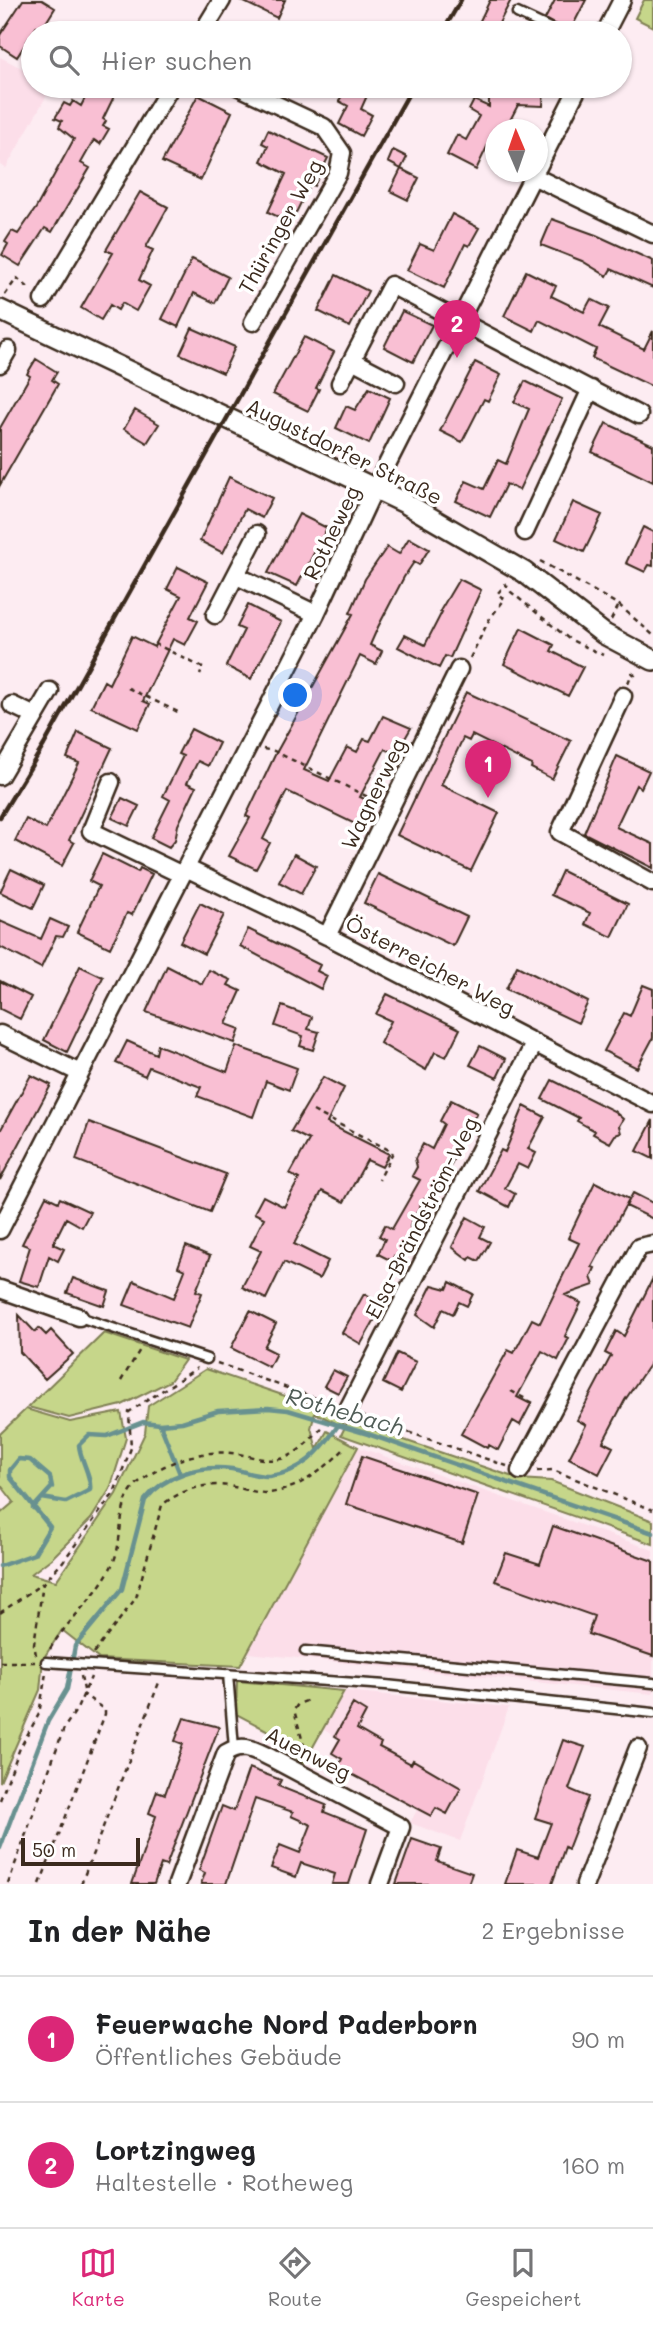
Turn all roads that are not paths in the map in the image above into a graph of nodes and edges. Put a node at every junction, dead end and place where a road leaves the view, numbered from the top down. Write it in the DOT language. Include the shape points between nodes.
graph roads {
  1 [pos="222,0"];
  2 [pos="622,0"];
  3 [pos="517,13"];
  4 [pos="209,21"];
  5 [pos="534,21"];
  6 [pos="611,21"];
  7 [pos="164,98"];
  8 [pos="262,98"];
  9 [pos="573,98"];
  10 [pos="548,147"];
  11 [pos="548,179"];
  12 [pos="530,182"];
  13 [pos="653,234"];
  14 [pos="43,300"];
  15 [pos="0,310"];
  16 [pos="460,320"];
  17 [pos="253,322"];
  18 [pos="352,360"];
  19 [pos="340,383"];
  20 [pos="396,383"];
  21 [pos="591,389"];
  22 [pos="639,415"];
  23 [pos="376,488"];
  24 [pos="525,532"];
  25 [pos="257,534"];
  26 [pos="237,576"];
  27 [pos="316,614"];
  28 [pos="215,615"];
  29 [pos="649,667"];
  30 [pos="458,669"];
  31 [pos="50,691"];
  32 [pos="623,696"];
  33 [pos="12,705"];
  34 [pos="35,716"];
  35 [pos="0,776"];
  36 [pos="111,782"];
  37 [pos="184,872"];
  38 [pos="653,883"];
  39 [pos="327,936"];
  40 [pos="0,1034"];
  41 [pos="534,1044"];
  42 [pos="80,1073"];
  43 [pos="653,1104"];
  44 [pos="0,1230"];
  45 [pos="653,1244"];
  46 [pos="0,1289"];
  47 [pos="79,1317"];
  48 [pos="207,1359"];
  49 [pos="341,1408"];
  50 [pos="520,1471"];
  51 [pos="304,1651"];
  52 [pos="46,1662"];
  53 [pos="228,1674"];
  54 [pos="653,1683"];
  55 [pos="653,1713"];
  56 [pos="234,1748"];
  57 [pos="638,1748"];
  58 [pos="177,1884"];
  59 [pos="380,1884"];
  60 [pos="586,1884"];
  1 -- 4 [label="street"];
  2 -- 6 [label="street"];
  3 -- 5 [label="lane"];
  7 -- 14 [label="street"];
  8 -- 17 [label="street, Thüringer Weg" via="324,127 342,152 338,173"];
  9 -- 10 [label="street, Rotheweg"];
  11 -- 13 [label="street"];
  12 -- 16 [label="street, Rotheweg"];
  15 -- 23 [label="street, Augustdorfer Straße"];
  16 -- 18 [label="street" via="391,285"];
  16 -- 21 [label="street"];
  16 -- 23 [label="street, Rotheweg"];
  18 -- 19 [label="street"];
  18 -- 20 [label="street"];
  21 -- 22 [label="street"];
  21 -- 24 [label="street"];
  23 -- 27 [label="street, Rotheweg"];
  23 -- 29 [label="street, Augustdorfer Straße" via="524,572"];
  25 -- 26 [label="street"];
  26 -- 27 [label="street, Rotheweg"];
  26 -- 28 [label="street"];
  27 -- 37 [label="street, Rotheweg"];
  30 -- 39 [label="street, Wagnerweg"];
  31 -- 34 [label="street"];
  32 -- 38 [label="street" via="561,832"];
  33 -- 34 [label="street"];
  34 -- 35 [label="street"];
  36 -- 37 [label="street" via="91,831"];
  37 -- 39 [label="street, Österreicher Weg"];
  37 -- 42 [label="street, Rotheweg"];
  39 -- 41 [label="street, Österreicher Weg"];
  40 -- 42 [label="street"];
  41 -- 43 [label="street, Österreicher Weg"];
  41 -- 49 [label="street, Elsa-Brändström-Weg"];
  42 -- 44 [label="street, Rotheweg"];
  45 -- 50 [label="street" via="639,1247"];
  46 -- 47 [label="street"];
  47 -- 48 [label="lane"];
  51 -- 54 [label="lane"];
  52 -- 53 [label="lane"];
  53 -- 55 [label="lane"];
  53 -- 56 [label="lane"];
  56 -- 58 [label="street, Auenweg" via="226,1754"];
  56 -- 59 [label="street, Auenweg" via="249,1747 401,1827"];
  57 -- 60 [label="street"];
}
